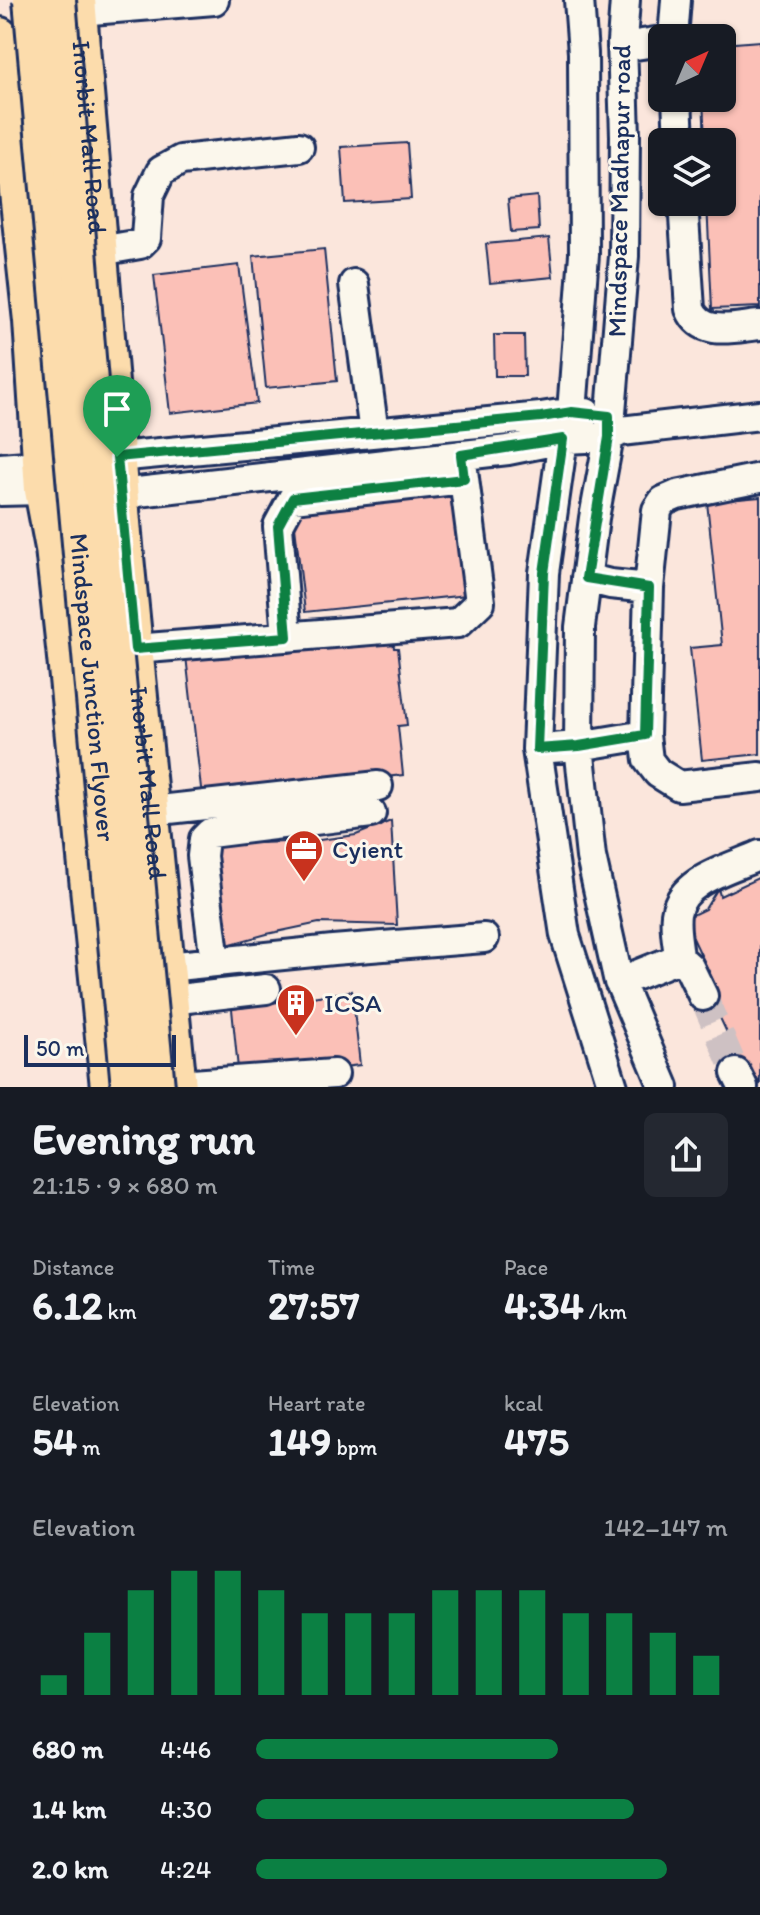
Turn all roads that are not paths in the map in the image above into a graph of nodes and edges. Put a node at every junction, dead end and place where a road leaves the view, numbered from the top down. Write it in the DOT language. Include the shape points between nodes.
graph roads {
  1 [pos="31,0"];
  2 [pos="214,0"];
  3 [pos="579,0"];
  4 [pos="625,0"];
  5 [pos="676,0"];
  6 [pos="72,4"];
  7 [pos="674,24"];
  8 [pos="0,35"];
  9 [pos="648,43"];
  10 [pos="622,47"];
  11 [pos="89,119"];
  12 [pos="9,122"];
  13 [pos="299,147"];
  14 [pos="684,216"];
  15 [pos="100,251"];
  16 [pos="354,284"];
  17 [pos="760,325"];
  18 [pos="572,412"];
  19 [pos="760,415"];
  20 [pos="613,428"];
  21 [pos="374,433"];
  22 [pos="563,439"];
  23 [pos="117,457"];
  24 [pos="463,467"];
  25 [pos="0,468"];
  26 [pos="41,478"];
  27 [pos="760,478"];
  28 [pos="0,491"];
  29 [pos="120,494"];
  30 [pos="586,578"];
  31 [pos="649,588"];
  32 [pos="287,637"];
  33 [pos="135,649"];
  34 [pos="645,735"];
  35 [pos="579,746"];
  36 [pos="537,749"];
  37 [pos="760,777"];
  38 [pos="378,786"];
  39 [pos="151,811"];
  40 [pos="371,813"];
  41 [pos="760,855"];
  42 [pos="484,938"];
  43 [pos="679,958"];
  44 [pos="96,960"];
  45 [pos="215,962"];
  46 [pos="168,974"];
  47 [pos="619,982"];
  48 [pos="266,989"];
  49 [pos="703,996"];
  50 [pos="334,1074"];
  51 [pos="171,1086"];
  52 [pos="108,1087"];
  53 [pos="129,1087"];
  54 [pos="613,1087"];
  55 [pos="664,1087"];
  1 -- 53 [label="main road, Mindspace Junction Flyover, bridge"];
  2 -- 6 [label="street"];
  3 -- 18 [label="street, Mindspace Madhapur road" via="584,254"];
  4 -- 10 [label="street, Mindspace Madhapur road"];
  5 -- 7 [label="street"];
  6 -- 11 [label="main road, Inorbit Mall Road"];
  6 -- 51 [label="main road, Mindspace Junction Flyover, bridge" via="94,429"];
  8 -- 12 [label="main road"];
  9 -- 10 [label="street"];
  10 -- 20 [label="street, Mindspace Madhapur road" via="624,256"];
  11 -- 12 [label="main road"];
  11 -- 15 [label="main road, Inorbit Mall Road"];
  12 -- 26 [label="main road" via="31,321"];
  13 -- 15 [label="street" via="181,160 156,180 146,238 140,244"];
  14 -- 17 [label="street" via="694,317 713,329"];
  15 -- 23 [label="main road, Inorbit Mall Road"];
  16 -- 21 [label="street"];
  18 -- 20 [label="street"];
  18 -- 21 [label="street"];
  18 -- 22 [label="street, Mindspace Madhapur road"];
  19 -- 20 [label="street"];
  20 -- 22 [label="street"];
  20 -- 30 [label="street, Mindspace Madhapur road"];
  21 -- 23 [label="street"];
  22 -- 24 [label="street"];
  22 -- 36 [label="street, Mindspace Madhapur road" via="544,573"];
  23 -- 29 [label="main road, Inorbit Mall Road"];
  24 -- 29 [label="street"];
  24 -- 32 [label="street" via="293,498 278,526"];
  24 -- 32 [label="street" via="480,602 458,623"];
  25 -- 26 [label="street"];
  26 -- 28 [label="street"];
  26 -- 44 [label="main road"];
  27 -- 31 [label="street" via="663,501 657,510"];
  29 -- 33 [label="main road, Inorbit Mall Road"];
  30 -- 31 [label="street"];
  30 -- 35 [label="street, Mindspace Madhapur road"];
  31 -- 34 [label="street"];
  32 -- 33 [label="street"];
  33 -- 39 [label="main road, Inorbit Mall Road"];
  34 -- 35 [label="street"];
  34 -- 37 [label="street" via="648,760 679,786"];
  35 -- 36 [label="street"];
  35 -- 47 [label="street, Mindspace Madhapur road" via="591,857"];
  36 -- 54 [label="street, Mindspace Madhapur road" via="565,935"];
  38 -- 39 [label="street"];
  39 -- 46 [label="main road, Inorbit Mall Road"];
  40 -- 45 [label="street" via="210,833 202,856"];
  41 -- 43 [label="street" via="691,887 683,897 676,910"];
  42 -- 45 [label="street"];
  43 -- 47 [label="street"];
  43 -- 49 [label="street"];
  44 -- 46 [label="main road"];
  44 -- 52 [label="main road"];
  45 -- 46 [label="street"];
  46 -- 48 [label="street"];
  46 -- 51 [label="main road, Inorbit Mall Road"];
  47 -- 55 [label="street, Mindspace Madhapur road"];
  50 -- 51 [label="street"];
}
